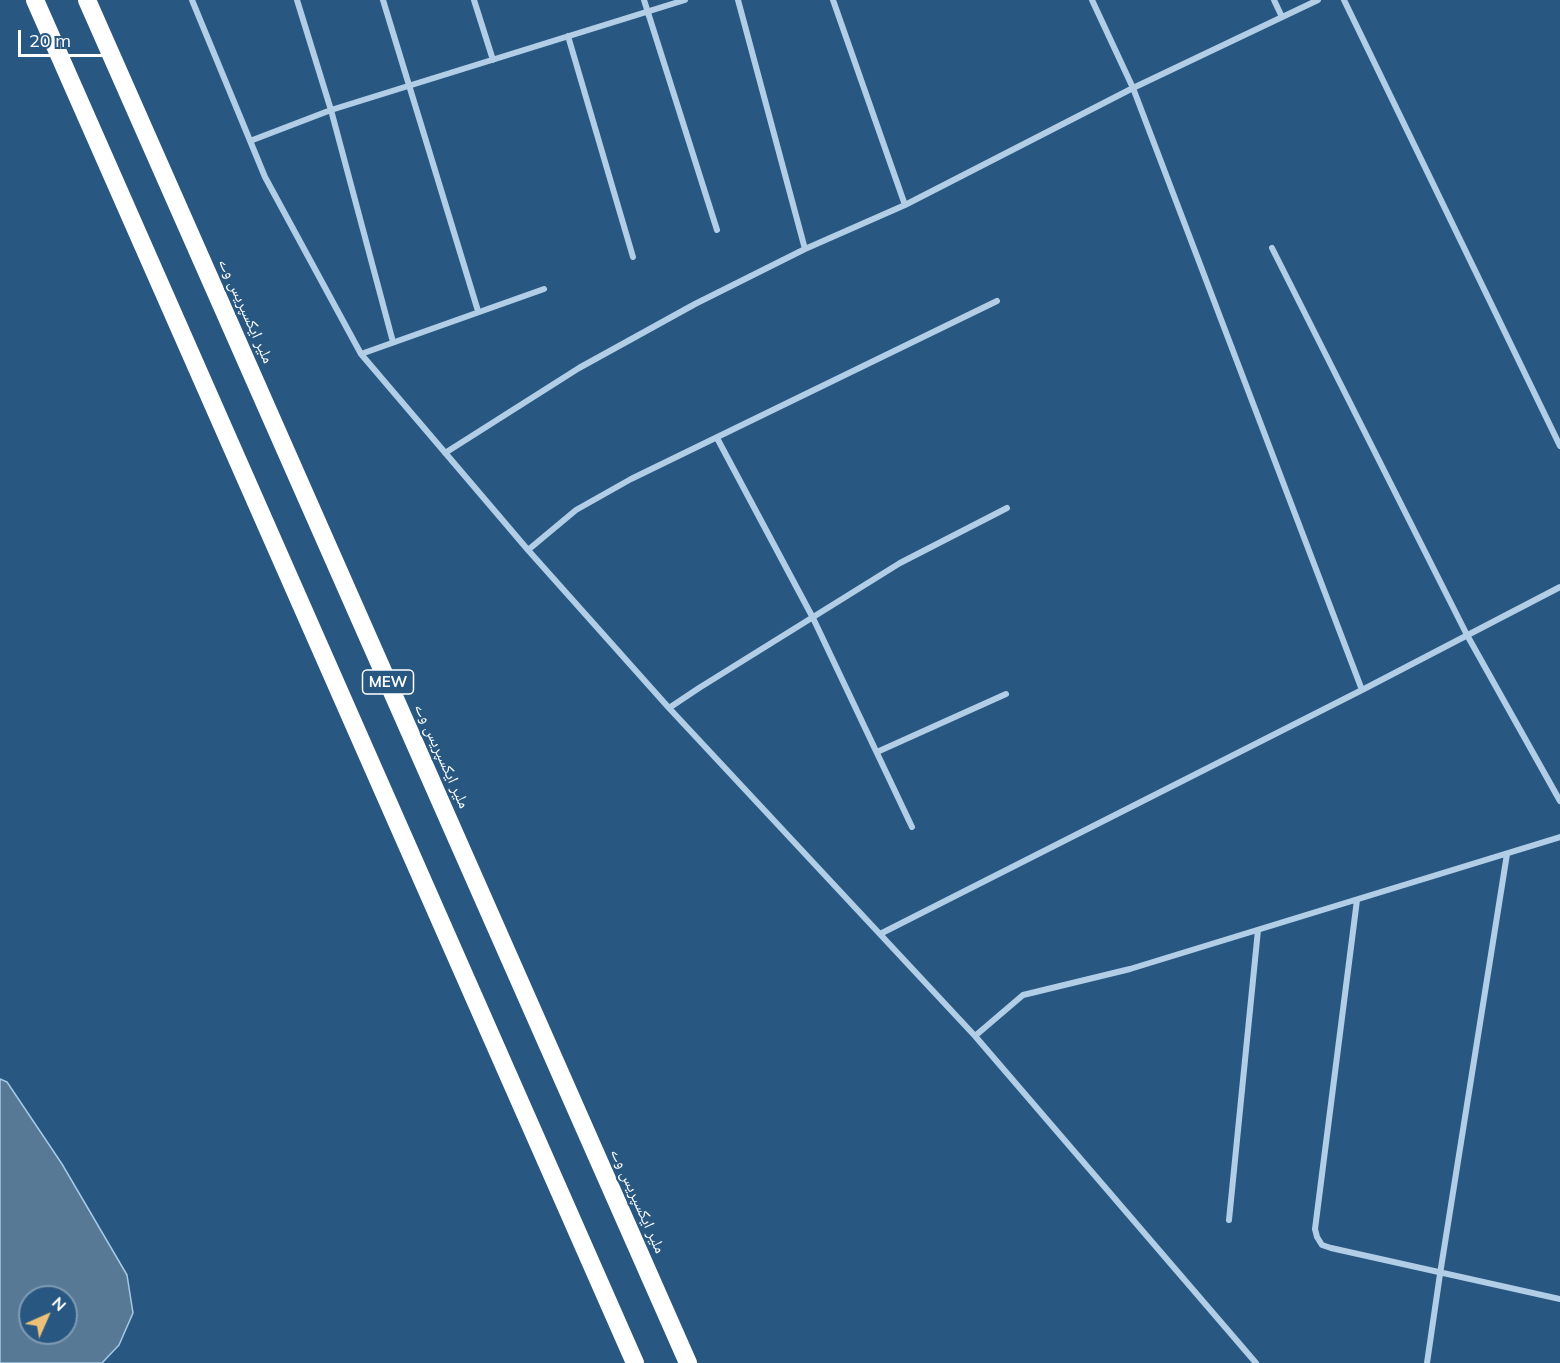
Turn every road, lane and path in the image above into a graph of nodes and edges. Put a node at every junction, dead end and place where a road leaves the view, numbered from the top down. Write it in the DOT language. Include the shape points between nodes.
graph roads {
  1 [pos="35,0"];
  2 [pos="87,0"];
  3 [pos="192,0"];
  4 [pos="297,0"];
  5 [pos="383,0"];
  6 [pos="474,0"];
  7 [pos="644,0"];
  8 [pos="685,0"];
  9 [pos="738,0"];
  10 [pos="833,0"];
  11 [pos="1092,0"];
  12 [pos="1274,0"];
  13 [pos="1318,0"];
  14 [pos="1344,0"];
  15 [pos="647,12"];
  16 [pos="1282,17"];
  17 [pos="568,36"];
  18 [pos="493,60"];
  19 [pos="409,87"];
  20 [pos="1133,88"];
  21 [pos="331,110"];
  22 [pos="250,141"];
  23 [pos="905,205"];
  24 [pos="717,230"];
  25 [pos="1272,248"];
  26 [pos="805,249"];
  27 [pos="633,257"];
  28 [pos="543,289"];
  29 [pos="997,301"];
  30 [pos="478,311"];
  31 [pos="393,342"];
  32 [pos="361,354"];
  33 [pos="717,438"];
  34 [pos="1560,446"];
  35 [pos="445,453"];
  36 [pos="1007,508"];
  37 [pos="528,550"];
  38 [pos="1560,587"];
  39 [pos="813,618"];
  40 [pos="1467,635"];
  41 [pos="1362,690"];
  42 [pos="1006,694"];
  43 [pos="669,708"];
  44 [pos="877,752"];
  45 [pos="1560,801"];
  46 [pos="912,827"];
  47 [pos="1560,837"];
  48 [pos="1507,854"];
  49 [pos="1357,900"];
  50 [pos="1258,930"];
  51 [pos="880,934"];
  52 [pos="975,1036"];
  53 [pos="1229,1220"];
  54 [pos="1440,1274"];
  55 [pos="1560,1299"];
  56 [pos="635,1363"];
  57 [pos="688,1363"];
  58 [pos="1256,1363"];
  59 [pos="1427,1363"];
  1 -- 56 [label="highway, MEW"];
  2 -- 57 [label="highway, ملیر ایکسپریس وے / MEW"];
  3 -- 22 [label="street"];
  4 -- 21 [label="street"];
  5 -- 19 [label="street"];
  6 -- 18 [label="street"];
  7 -- 15 [label="street"];
  8 -- 15 [label="street"];
  9 -- 26 [label="street"];
  10 -- 23 [label="street"];
  11 -- 20 [label="street"];
  12 -- 16 [label="street"];
  13 -- 16 [label="street"];
  14 -- 34 [label="street"];
  15 -- 17 [label="street"];
  15 -- 24 [label="street"];
  16 -- 20 [label="street"];
  17 -- 18 [label="street"];
  17 -- 27 [label="street"];
  18 -- 19 [label="street"];
  19 -- 21 [label="street"];
  19 -- 30 [label="street"];
  20 -- 23 [label="street"];
  20 -- 41 [label="street"];
  21 -- 22 [label="street"];
  21 -- 31 [label="street"];
  22 -- 32 [label="street" via="265,177"];
  23 -- 26 [label="street"];
  25 -- 40 [label="street"];
  26 -- 35 [label="street" via="579,368"];
  28 -- 30 [label="street"];
  29 -- 33 [label="street"];
  30 -- 31 [label="street"];
  31 -- 32 [label="street"];
  32 -- 35 [label="street"];
  33 -- 37 [label="street" via="576,510"];
  33 -- 39 [label="street"];
  35 -- 37 [label="street"];
  36 -- 39 [label="street" via="900,563"];
  37 -- 43 [label="street"];
  38 -- 40 [label="street"];
  39 -- 43 [label="street"];
  39 -- 44 [label="street"];
  40 -- 41 [label="street"];
  40 -- 45 [label="street"];
  41 -- 51 [label="street"];
  42 -- 44 [label="street"];
  43 -- 51 [label="street"];
  44 -- 46 [label="street"];
  47 -- 48 [label="street"];
  48 -- 49 [label="street"];
  48 -- 54 [label="street"];
  49 -- 50 [label="street"];
  49 -- 54 [label="street" via="1315,1229 1323,1245 1331,1248"];
  50 -- 52 [label="street" via="1130,969 1023,995"];
  50 -- 53 [label="street"];
  51 -- 52 [label="street"];
  52 -- 58 [label="street"];
  54 -- 55 [label="street"];
  54 -- 59 [label="street"];
}
